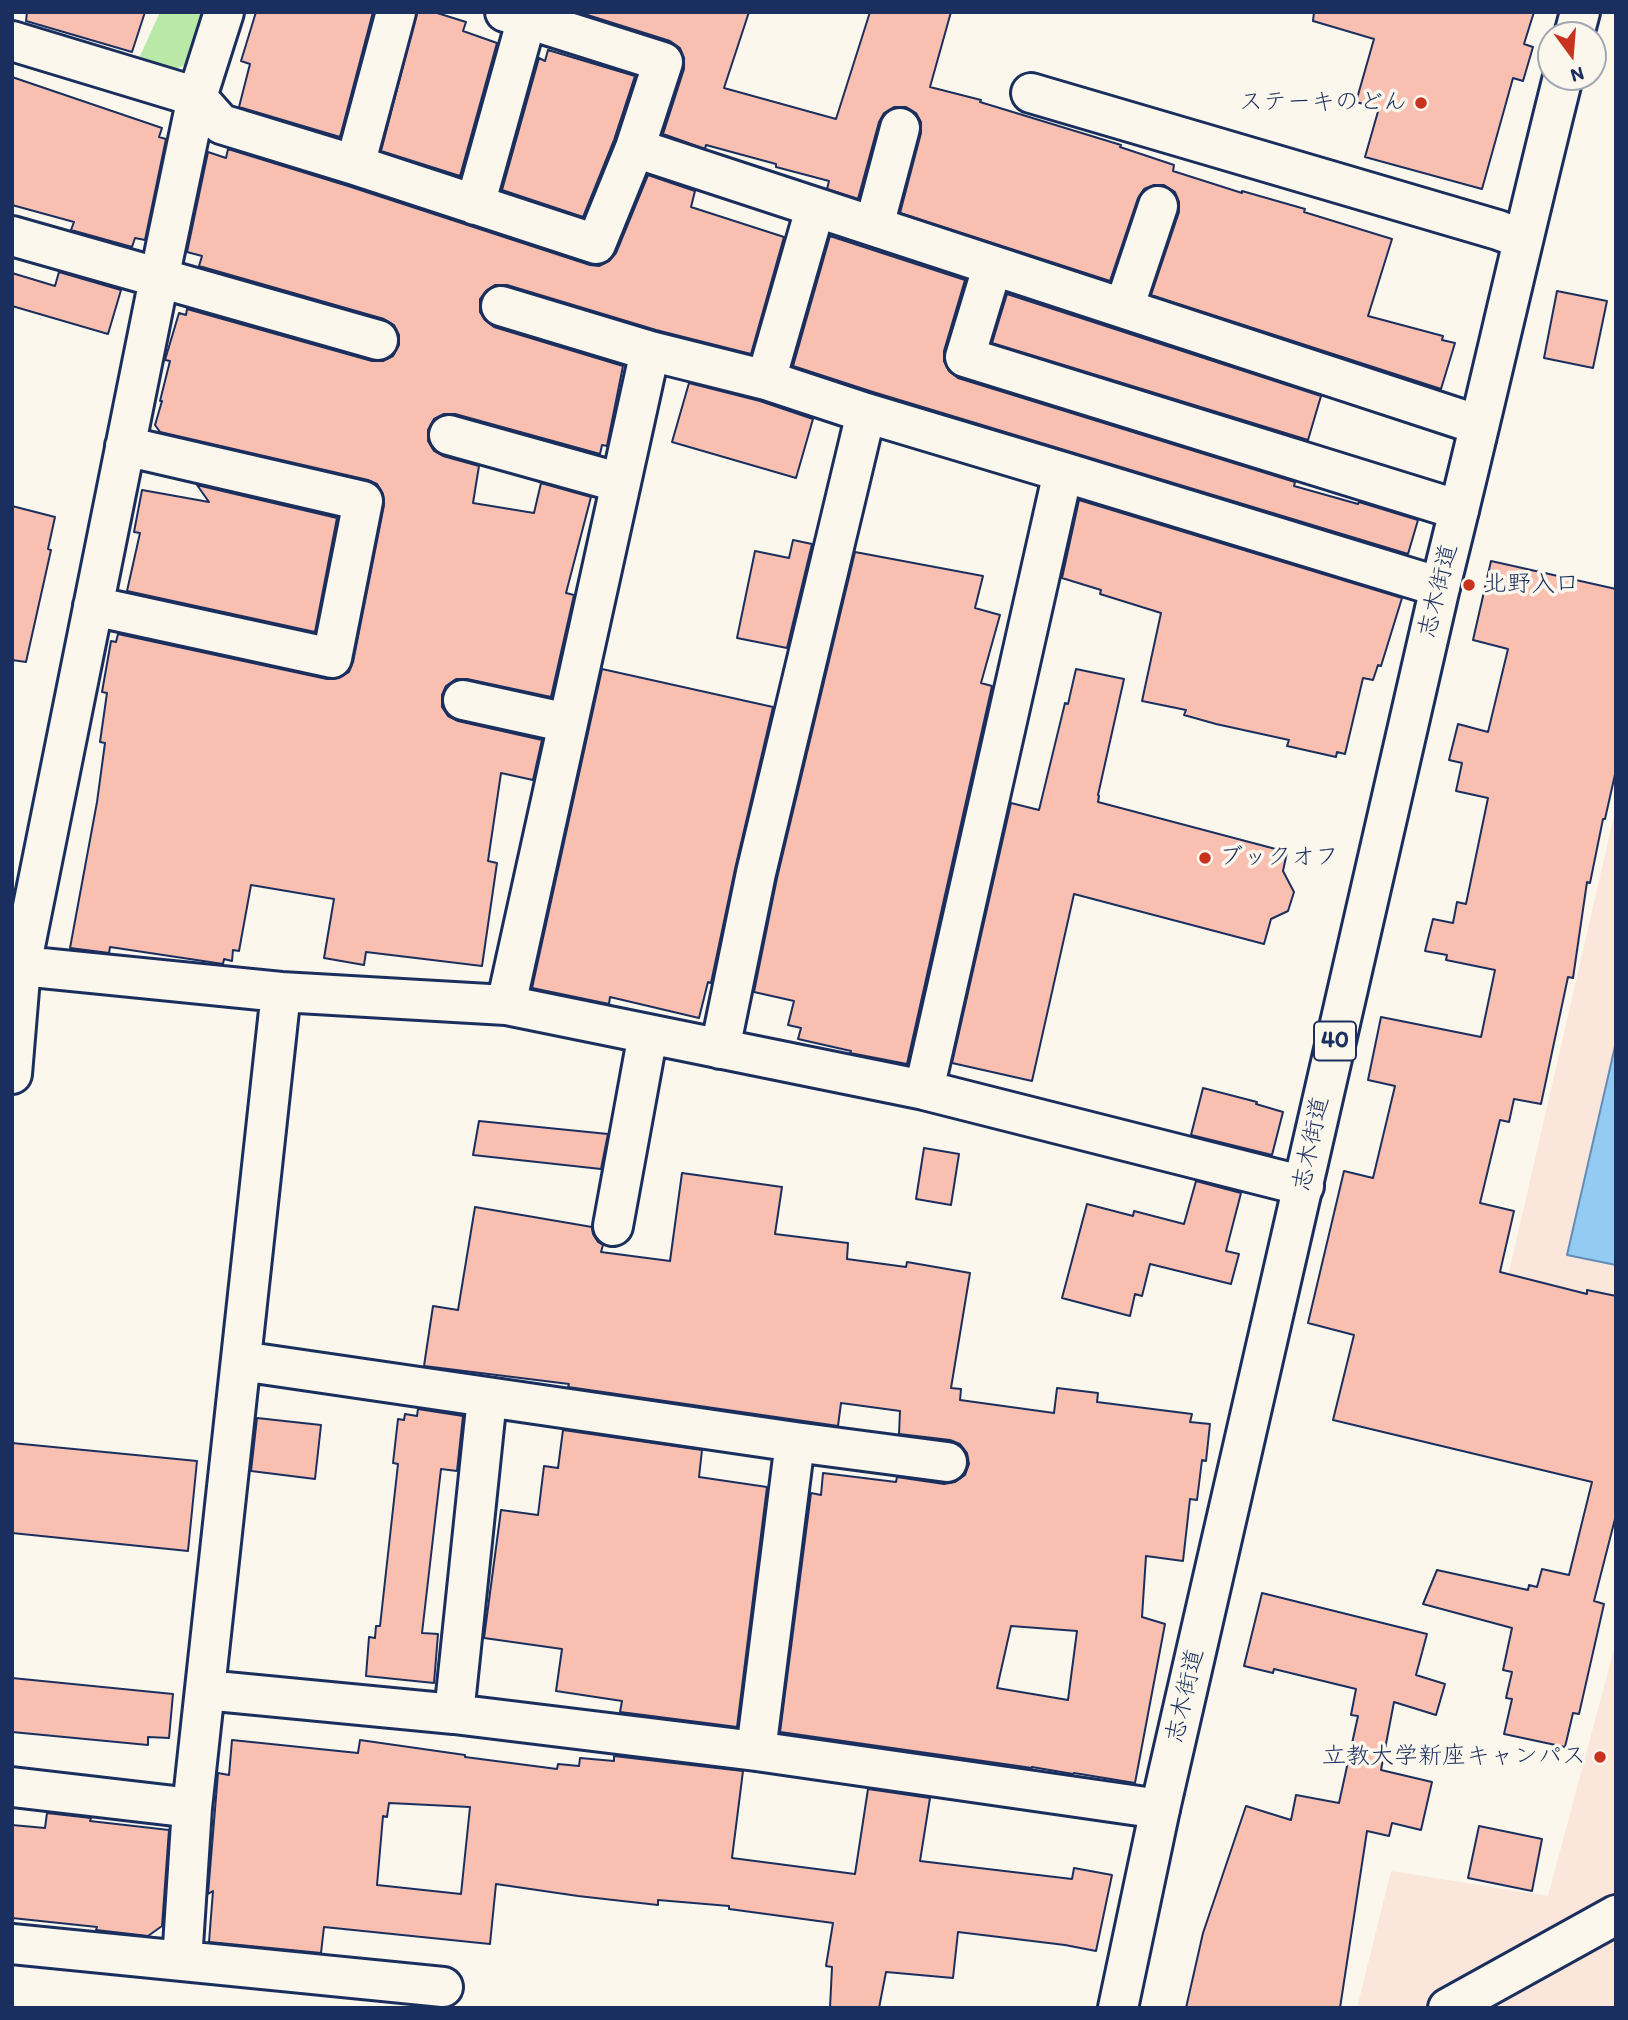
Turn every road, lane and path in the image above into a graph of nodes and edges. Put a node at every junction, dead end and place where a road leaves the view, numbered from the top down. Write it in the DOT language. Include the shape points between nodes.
graph roads {
  1 [pos="224,12"];
  2 [pos="396,12"];
  3 [pos="516,15"];
  4 [pos="12,41"];
  5 [pos="1559,91"];
  6 [pos="1031,93"];
  7 [pos="197,97"];
  8 [pos="900,128"];
  9 [pos="635,148"];
  10 [pos="355,165"];
  11 [pos="475,205"];
  12 [pos="1158,206"];
  13 [pos="815,209"];
  14 [pos="874,226"];
  15 [pos="12,236"];
  16 [pos="1522,239"];
  17 [pos="992,268"];
  18 [pos="159,279"];
  19 [pos="501,306"];
  20 [pos="1124,308"];
  21 [pos="378,341"];
  22 [pos="650,351"];
  23 [pos="766,380"];
  24 [pos="866,413"];
  25 [pos="1479,425"];
  26 [pos="449,435"];
  27 [pos="125,446"];
  28 [pos="1063,472"];
  29 [pos="621,483"];
  30 [pos="1459,510"];
  31 [pos="1440,587"];
  32 [pos="93,606"];
  33 [pos="463,701"];
  34 [pos="568,723"];
  35 [pos="17,965"];
  36 [pos="281,992"];
  37 [pos="506,1005"];
  38 [pos="648,1034"];
  39 [pos="720,1049"];
  40 [pos="12,1074"];
  41 [pos="924,1090"];
  42 [pos="1304,1186"];
  43 [pos="613,1226"];
  44 [pos="241,1361"];
  45 [pos="487,1398"];
  46 [pos="795,1442"];
  47 [pos="947,1462"];
  48 [pos="205,1690"];
  49 [pos="454,1714"];
  50 [pos="756,1751"];
  51 [pos="12,1787"];
  52 [pos="192,1808"];
  53 [pos="1160,1809"];
  54 [pos="1616,1914"];
  55 [pos="12,1944"];
  56 [pos="181,1961"];
  57 [pos="443,1987"];
  58 [pos="1118,2008"];
  59 [pos="1448,2008"];
  1 -- 7 [label="street"];
  2 -- 10 [label="street"];
  3 -- 9 [label="street" via="663,62"];
  3 -- 11 [label="street"];
  4 -- 7 [label="street"];
  5 -- 16 [label="street, 志木街道 / 40"];
  6 -- 16 [label="street"];
  7 -- 10 [label="street" via="221,124"];
  7 -- 18 [label="street"];
  8 -- 14 [label="street"];
  9 -- 11 [label="street" via="596,244"];
  9 -- 13 [label="street"];
  10 -- 11 [label="street"];
  12 -- 20 [label="street"];
  13 -- 14 [label="street"];
  13 -- 23 [label="street"];
  14 -- 17 [label="street"];
  15 -- 18 [label="street"];
  16 -- 25 [label="street, 志木街道 / 40"];
  17 -- 20 [label="street"];
  17 -- 30 [label="street" via="965,358"];
  18 -- 21 [label="street"];
  18 -- 27 [label="street"];
  19 -- 22 [label="street"];
  20 -- 25 [label="street"];
  22 -- 23 [label="street"];
  22 -- 29 [label="street"];
  23 -- 24 [label="street"];
  24 -- 28 [label="street"];
  24 -- 39 [label="street" via="756,873"];
  25 -- 30 [label="street, 志木街道 / 40"];
  26 -- 29 [label="street"];
  27 -- 32 [label="street"];
  27 -- 32 [label="street" via="363,501 332,658"];
  28 -- 31 [label="street"];
  28 -- 41 [label="street"];
  29 -- 34 [label="street"];
  30 -- 31 [label="street, 志木街道 / 40"];
  31 -- 42 [label="street, 志木街道 / 40"];
  32 -- 35 [label="street"];
  33 -- 34 [label="street"];
  34 -- 37 [label="street"];
  35 -- 36 [label="street"];
  35 -- 40 [label="street"];
  36 -- 37 [label="street"];
  36 -- 44 [label="street"];
  37 -- 38 [label="street"];
  38 -- 39 [label="street"];
  38 -- 43 [label="street"];
  39 -- 41 [label="street"];
  41 -- 42 [label="street"];
  42 -- 53 [label="street, 志木街道 / 40"];
  44 -- 45 [label="street"];
  44 -- 48 [label="street"];
  45 -- 46 [label="street"];
  45 -- 49 [label="street"];
  46 -- 47 [label="street"];
  46 -- 50 [label="street"];
  48 -- 49 [label="street"];
  48 -- 52 [label="street"];
  49 -- 50 [label="street"];
  50 -- 53 [label="street"];
  51 -- 52 [label="street"];
  52 -- 56 [label="street"];
  53 -- 58 [label="street, 志木街道 / 40"];
  54 -- 59 [label="street"];
  55 -- 56 [label="street"];
  56 -- 57 [label="street"];
}
